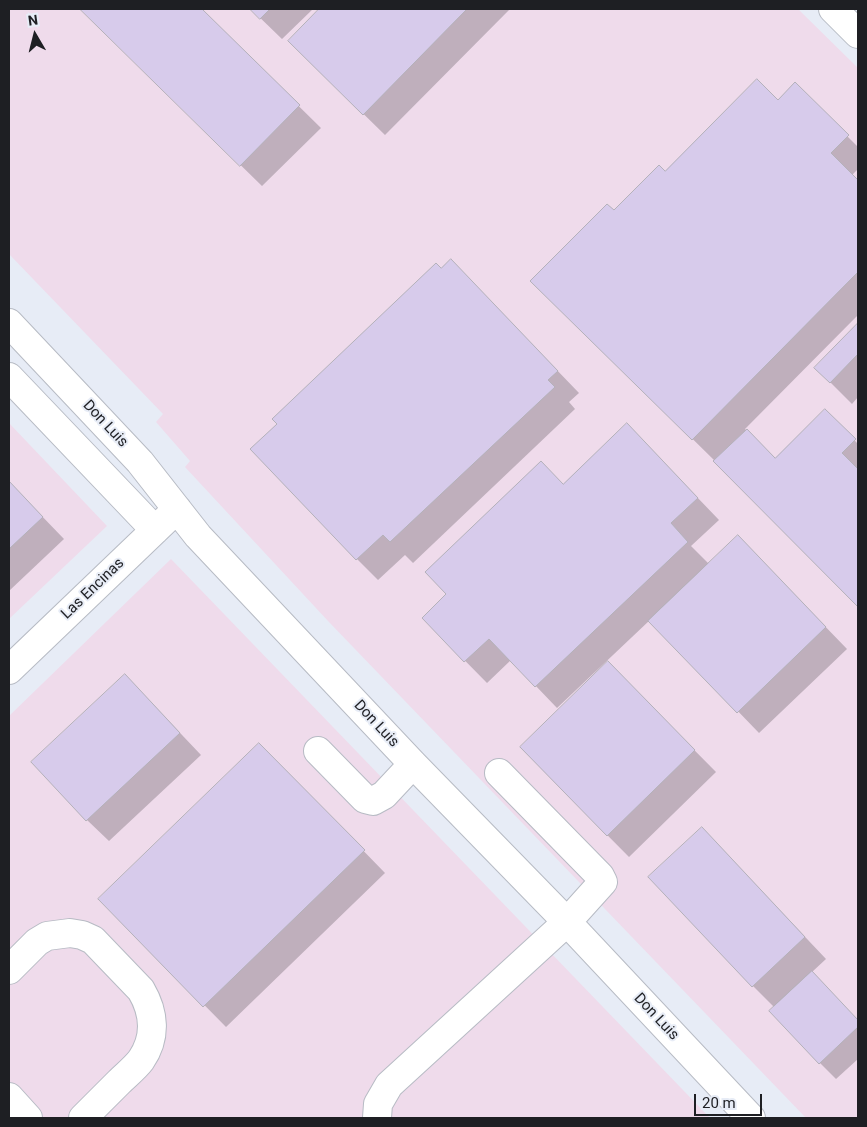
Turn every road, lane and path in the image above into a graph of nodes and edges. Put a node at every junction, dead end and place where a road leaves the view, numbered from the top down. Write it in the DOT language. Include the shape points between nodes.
graph roads {
  1 [pos="832,9"];
  2 [pos="858,34"];
  3 [pos="9,323"];
  4 [pos="9,377"];
  5 [pos="177,509"];
  6 [pos="155,530"];
  7 [pos="9,670"];
  8 [pos="318,751"];
  9 [pos="413,764"];
  10 [pos="500,773"];
  11 [pos="567,922"];
  12 [pos="9,970"];
  13 [pos="9,1097"];
  14 [pos="28,1118"];
  15 [pos="83,1118"];
  16 [pos="377,1118"];
  17 [pos="751,1118"];
  1 -- 2 [label="street"];
  3 -- 5 [label="street, Don Luis" via="140,462"];
  4 -- 6 [label="street"];
  5 -- 6 [label="street, Las Encinas"];
  5 -- 9 [label="street, Don Luis" via="198,536"];
  6 -- 7 [label="street, Las Encinas"];
  8 -- 9 [label="street" via="365,799 373,801 384,795"];
  9 -- 11 [label="street, Don Luis"];
  10 -- 11 [label="street" via="603,882"];
  11 -- 16 [label="street" via="389,1085 378,1104"];
  11 -- 17 [label="street, Don Luis"];
  12 -- 15 [label="street" via="47,936 82,935 93,940 146,999 152,1020 148,1048 141,1060"];
  13 -- 14 [label="street"];
}
